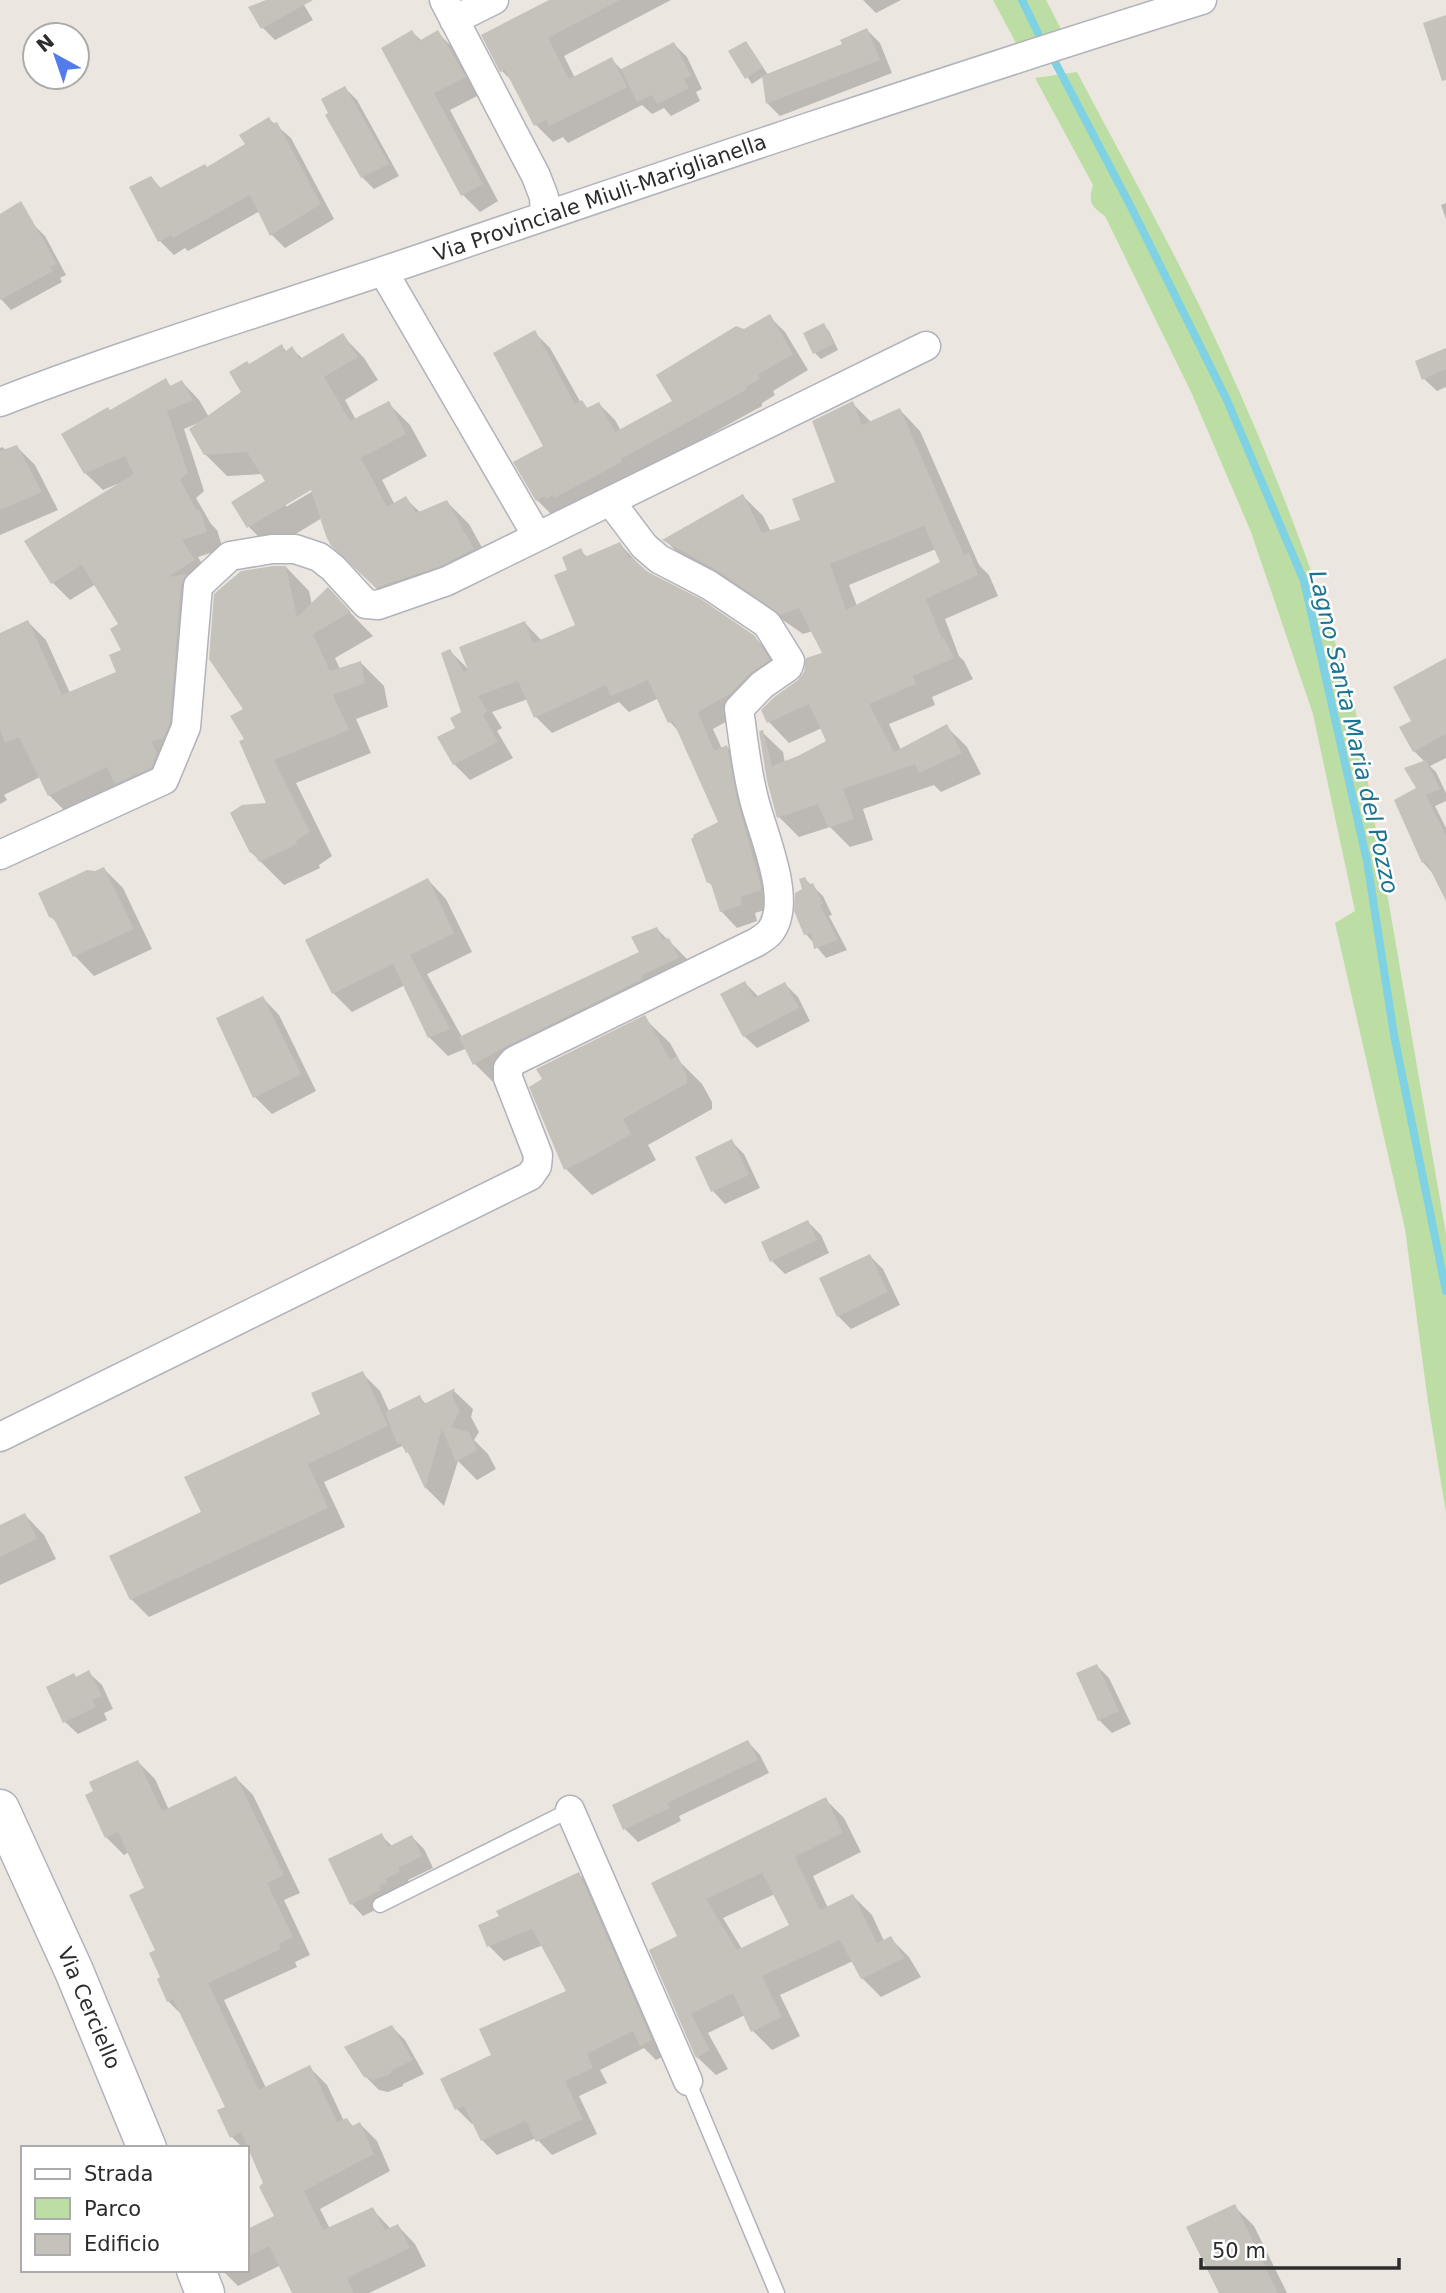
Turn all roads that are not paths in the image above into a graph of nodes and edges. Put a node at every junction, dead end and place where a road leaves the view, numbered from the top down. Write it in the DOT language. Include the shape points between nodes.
graph roads {
  1 [pos="495,0"];
  2 [pos="1202,0"];
  3 [pos="449,10"];
  4 [pos="545,216"];
  5 [pos="383,271"];
  6 [pos="926,346"];
  7 [pos="0,402"];
  8 [pos="610,500"];
  9 [pos="537,536"];
  10 [pos="0,855"];
  11 [pos="0,1437"];
  12 [pos="0,1809"];
  13 [pos="570,1811"];
  14 [pos="380,1905"];
  15 [pos="688,2081"];
  16 [pos="146,2146"];
  17 [pos="197,2272"];
  18 [pos="205,2293"];
  19 [pos="777,2293"];
  1 -- 3 [label="street"];
  2 -- 4 [label="street, Via Provinciale Miuli-Mariglianella"];
  3 -- 4 [label="street" via="536,176"];
  4 -- 5 [label="street, Via Provinciale Miuli-Mariglianella"];
  5 -- 7 [label="street, Via Provinciale Miuli-Mariglianella" via="158,344"];
  5 -- 9 [label="street"];
  6 -- 8 [label="street"];
  8 -- 9 [label="street"];
  8 -- 11 [label="street" via="659,559 709,584 767,624 790,661 739,709 753,796 778,889 770,932 514,1060 508,1077 538,1155 530,1176"];
  9 -- 10 [label="street" via="447,581 378,605 366,604 319,557 295,549 230,556 198,586 186,727 164,780"];
  12 -- 16 [label="street, Via Cerciello" via="75,1971"];
  13 -- 14 [label="lane"];
  13 -- 15 [label="street"];
  15 -- 19 [label="lane"];
  17 -- 18 [label="street"];
}
